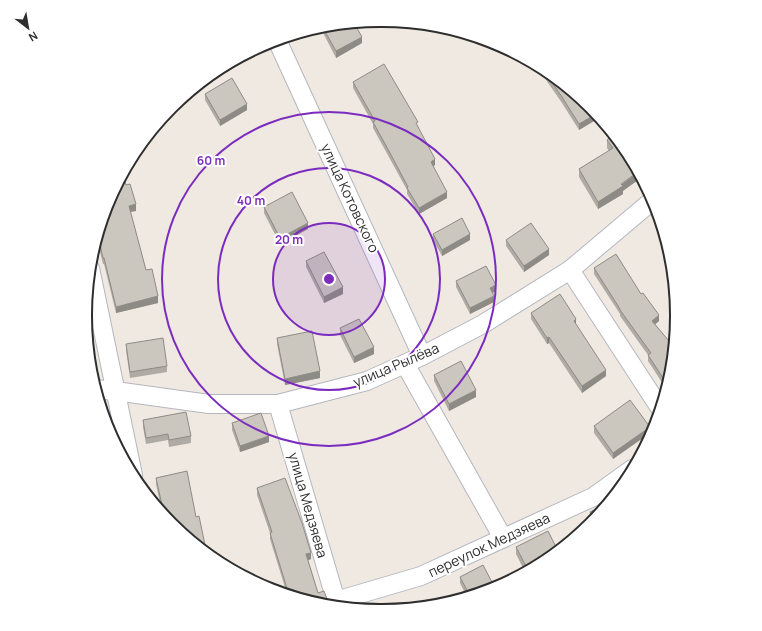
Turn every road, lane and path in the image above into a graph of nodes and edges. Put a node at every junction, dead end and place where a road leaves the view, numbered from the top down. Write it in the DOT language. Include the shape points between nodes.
graph roads {
  1 [pos="280,45"];
  2 [pos="648,204"];
  3 [pos="570,270"];
  4 [pos="94,288"];
  5 [pos="422,356"];
  6 [pos="405,364"];
  7 [pos="102,390"];
  8 [pos="115,391"];
  9 [pos="656,402"];
  10 [pos="278,404"];
  11 [pos="129,456"];
  12 [pos="620,478"];
  13 [pos="504,538"];
  14 [pos="336,600"];
  15 [pos="343,602"];
  1 -- 5 [label="street, улица Котовского"];
  2 -- 3 [label="street, улица Рылёва"];
  3 -- 5 [label="street, улица Рылёва" via="483,324"];
  3 -- 9 [label="street"];
  4 -- 8 [label="street"];
  5 -- 6 [label="street, улица Рылёва"];
  6 -- 10 [label="street, улица Рылёва" via="367,381"];
  6 -- 13 [label="street"];
  7 -- 8 [label="street, улица Рылёва"];
  8 -- 10 [label="street, улица Рылёва" via="209,404"];
  8 -- 11 [label="street"];
  10 -- 14 [label="street, улица Медзяева"];
  12 -- 13 [label="street, переулок Медзяева" via="593,497"];
  13 -- 15 [label="street, переулок Медзяева" via="421,576"];
}
